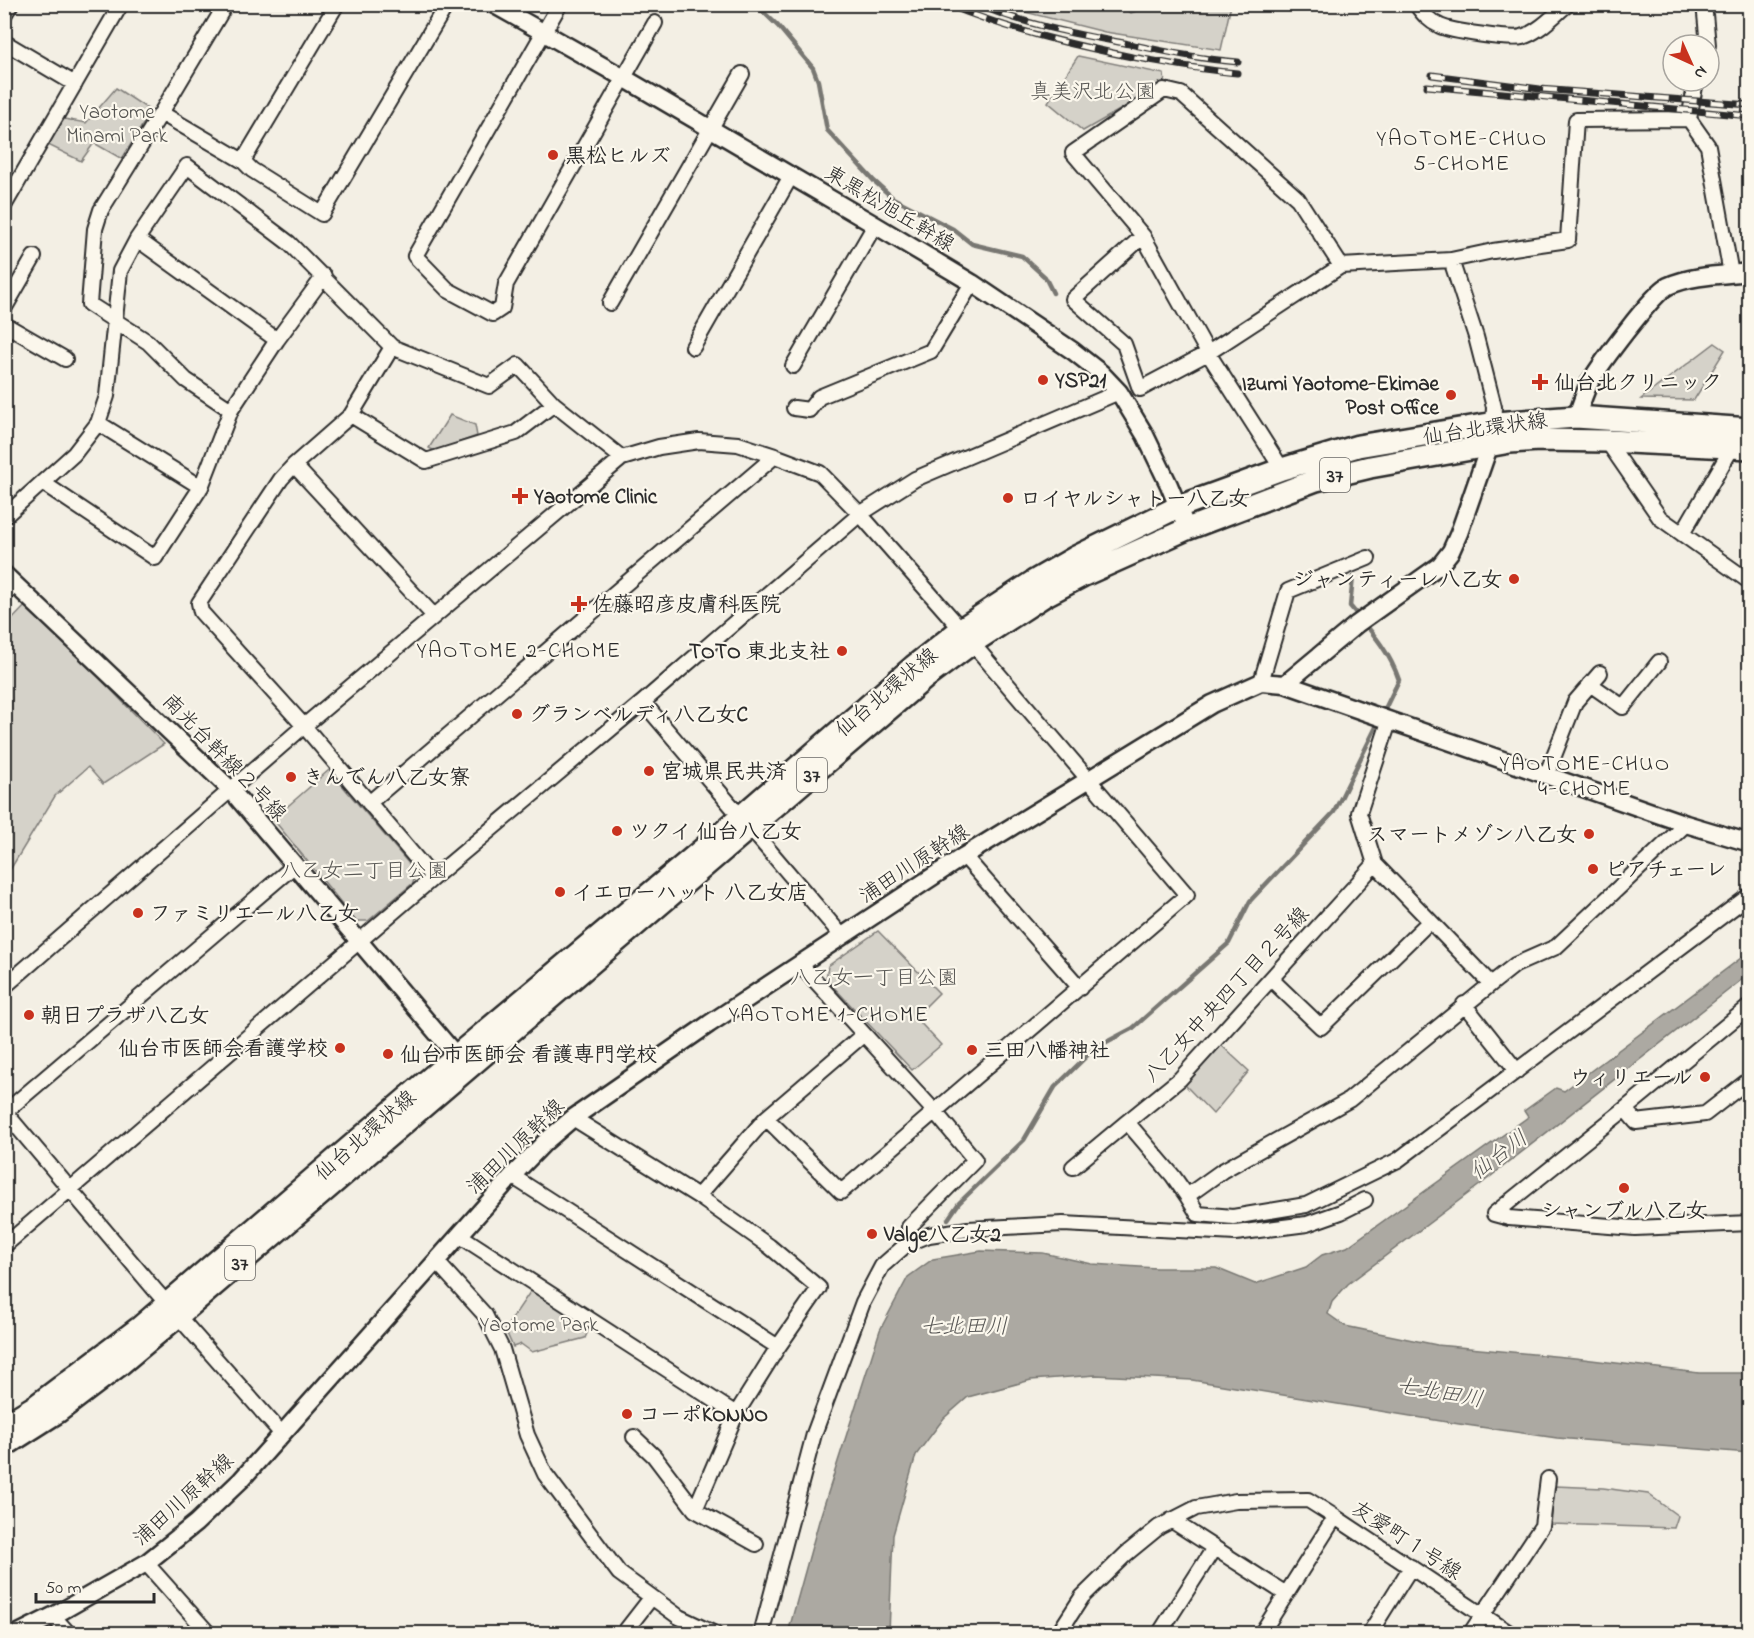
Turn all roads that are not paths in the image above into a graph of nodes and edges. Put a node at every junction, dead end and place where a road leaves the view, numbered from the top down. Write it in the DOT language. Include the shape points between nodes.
graph roads {
  1 [pos="11,4"];
  2 [pos="121,4"];
  3 [pos="226,4"];
  4 [pos="337,4"];
  5 [pos="447,4"];
  6 [pos="493,4"];
  7 [pos="560,4"];
  8 [pos="1416,4"];
  9 [pos="1568,4"];
  10 [pos="1704,4"];
  11 [pos="4,15"];
  12 [pos="655,23"];
  13 [pos="1707,33"];
  14 [pos="544,34"];
  15 [pos="4,42"];
  16 [pos="742,74"];
  17 [pos="624,78"];
  18 [pos="75,84"];
  19 [pos="1694,93"];
  20 [pos="161,113"];
  21 [pos="1689,119"];
  22 [pos="710,129"];
  23 [pos="243,161"];
  24 [pos="791,176"];
  25 [pos="4,206"];
  26 [pos="875,225"];
  27 [pos="1143,236"];
  28 [pos="136,239"];
  29 [pos="34,257"];
  30 [pos="1451,260"];
  31 [pos="1341,266"];
  32 [pos="1749,272"];
  33 [pos="1731,274"];
  34 [pos="324,276"];
  35 [pos="972,283"];
  36 [pos="609,303"];
  37 [pos="4,309"];
  38 [pos="115,321"];
  39 [pos="4,324"];
  40 [pos="277,340"];
  41 [pos="392,347"];
  42 [pos="693,347"];
  43 [pos="1208,352"];
  44 [pos="65,360"];
  45 [pos="793,366"];
  46 [pos="1119,392"];
  47 [pos="554,404"];
  48 [pos="794,408"];
  49 [pos="231,410"];
  50 [pos="351,415"];
  51 [pos="1576,417"];
  52 [pos="98,423"];
  53 [pos="1495,423"];
  54 [pos="1749,429"];
  55 [pos="1607,441"];
  56 [pos="1490,444"];
  57 [pos="1741,447"];
  58 [pos="775,456"];
  59 [pos="622,458"];
  60 [pos="294,465"];
  61 [pos="1282,469"];
  62 [pos="43,483"];
  63 [pos="201,488"];
  64 [pos="1178,507"];
  65 [pos="860,514"];
  66 [pos="4,517"];
  67 [pos="1187,529"];
  68 [pos="1682,534"];
  69 [pos="1368,558"];
  70 [pos="1749,582"];
  71 [pos="8,584"];
  72 [pos="434,616"];
  73 [pos="967,636"];
  74 [pos="1659,662"];
  75 [pos="1600,673"];
  76 [pos="1261,682"];
  77 [pos="1285,684"];
  78 [pos="1590,684"];
  79 [pos="643,702"];
  80 [pos="1380,719"];
  81 [pos="304,726"];
  82 [pos="1546,776"];
  83 [pos="1089,779"];
  84 [pos="231,789"];
  85 [pos="369,803"];
  86 [pos="745,823"];
  87 [pos="1686,824"];
  88 [pos="1749,843"];
  89 [pos="964,856"];
  90 [pos="1375,864"];
  91 [pos="295,865"];
  92 [pos="433,878"];
  93 [pos="1749,895"];
  94 [pos="1430,921"];
  95 [pos="842,936"];
  96 [pos="360,942"];
  97 [pos="800,964"];
  98 [pos="1271,979"];
  99 [pos="1491,984"];
  100 [pos="4,987"];
  101 [pos="1080,988"];
  102 [pos="1464,1004"];
  103 [pos="1749,1006"];
  104 [pos="864,1034"];
  105 [pos="462,1062"];
  106 [pos="1517,1071"];
  107 [pos="1749,1079"];
  108 [pos="1625,1109"];
  109 [pos="5,1112"];
  110 [pos="935,1112"];
  111 [pos="573,1118"];
  112 [pos="766,1118"];
  113 [pos="1127,1122"];
  114 [pos="1073,1167"];
  115 [pos="512,1176"];
  116 [pos="72,1189"];
  117 [pos="698,1196"];
  118 [pos="1187,1196"];
  119 [pos="1365,1200"];
  120 [pos="1749,1223"];
  121 [pos="909,1227"];
  122 [pos="459,1235"];
  123 [pos="4,1246"];
  124 [pos="435,1261"];
  125 [pos="173,1310"];
  126 [pos="778,1347"];
  127 [pos="736,1414"];
  128 [pos="4,1425"];
  129 [pos="282,1434"];
  130 [pos="634,1437"];
  131 [pos="4,1446"];
  132 [pos="1548,1479"];
  133 [pos="695,1510"];
  134 [pos="1335,1517"];
  135 [pos="1171,1520"];
  136 [pos="756,1544"];
  137 [pos="1214,1548"];
  138 [pos="146,1563"];
  139 [pos="1411,1567"];
  140 [pos="1286,1594"];
  141 [pos="651,1598"];
  142 [pos="1483,1614"];
  143 [pos="53,1616"];
  144 [pos="17,1634"];
  145 [pos="69,1634"];
  146 [pos="209,1634"];
  147 [pos="623,1634"];
  148 [pos="715,1634"];
  149 [pos="761,1634"];
  150 [pos="1058,1634"];
  151 [pos="1160,1634"];
  152 [pos="1261,1634"];
  153 [pos="1369,1634"];
  154 [pos="1470,1634"];
  155 [pos="1511,1634"];
  1 -- 11 [label="street"];
  2 -- 18 [label="street"];
  3 -- 20 [label="street"];
  4 -- 23 [label="street"];
  5 -- 23 [label="street" via="322,214"];
  6 -- 14 [label="street, 東黒松旭丘幹線"];
  7 -- 14 [label="street"];
  8 -- 9 [label="street" via="1428,19 1443,28 1508,38 1522,37"];
  10 -- 13 [label="street"];
  12 -- 17 [label="street"];
  14 -- 17 [label="street, 東黒松旭丘幹線"];
  14 -- 17 [label="street" via="415,256 448,290 493,314 502,308 506,284"];
  15 -- 18 [label="street"];
  16 -- 22 [label="street"];
  17 -- 22 [label="street, 東黒松旭丘幹線"];
  18 -- 25 [label="street"];
  19 -- 21 [label="street"];
  20 -- 23 [label="street"];
  20 -- 38 [label="street" via="101,210 95,229 89,304"];
  21 -- 30 [label="street" via="1576,120 1568,240"];
  21 -- 33 [label="street" via="1708,146"];
  22 -- 24 [label="street, 東黒松旭丘幹線"];
  22 -- 36 [label="street"];
  24 -- 26 [label="street, 東黒松旭丘幹線"];
  24 -- 42 [label="street"];
  26 -- 35 [label="street, 東黒松旭丘幹線"];
  26 -- 45 [label="street"];
  27 -- 31 [label="street" via="1073,153 1164,90 1181,94 1298,199"];
  27 -- 43 [label="street"];
  27 -- 43 [label="street" via="1073,299 1124,344 1140,388"];
  28 -- 34 [label="street" via="187,166 290,243"];
  28 -- 38 [label="street" via="120,271"];
  28 -- 40 [label="street"];
  29 -- 37 [label="street"];
  30 -- 31 [label="street"];
  30 -- 53 [label="street" via="1476,337"];
  31 -- 43 [label="street"];
  32 -- 33 [label="street"];
  33 -- 51 [label="street" via="1699,278 1660,291 1590,382"];
  34 -- 40 [label="street"];
  34 -- 41 [label="street"];
  35 -- 46 [label="street, 東黒松旭丘幹線" via="1073,351"];
  35 -- 48 [label="street" via="931,351 819,397 809,410"];
  38 -- 49 [label="street" via="148,342 186,380"];
  38 -- 52 [label="street" via="107,396"];
  39 -- 44 [label="street"];
  40 -- 49 [label="street"];
  41 -- 47 [label="street" via="489,386 518,365"];
  41 -- 50 [label="street"];
  43 -- 61 [label="street"];
  46 -- 64 [label="street, 東黒松旭丘幹線" via="1145,435"];
  46 -- 65 [label="street" via="915,479"];
  47 -- 50 [label="street" via="516,433 426,461"];
  47 -- 59 [label="street"];
  49 -- 63 [label="street"];
  50 -- 60 [label="street"];
  51 -- 53 [label="main road, 仙台北環状線 / 37"];
  51 -- 54 [label="main road, 仙台北環状線 / 37"];
  52 -- 62 [label="street" via="74,454"];
  52 -- 63 [label="street"];
  53 -- 56 [label="street"];
  53 -- 61 [label="main road, 仙台北環状線 / 37" via="1358,446"];
  55 -- 56 [label="main road, 仙台北環状線 / 37"];
  55 -- 57 [label="main road, 仙台北環状線 / 37"];
  55 -- 68 [label="street" via="1660,518"];
  56 -- 67 [label="main road, 仙台北環状線 / 37" via="1316,480"];
  56 -- 77 [label="street" via="1451,551 1440,565 1362,621"];
  57 -- 68 [label="street"];
  58 -- 59 [label="street" via="738,444 699,441"];
  58 -- 65 [label="street" via="820,473"];
  58 -- 85 [label="street"];
  59 -- 72 [label="street"];
  60 -- 72 [label="street"];
  60 -- 81 [label="street" via="199,603 201,612"];
  61 -- 64 [label="main road, 仙台北環状線 / 37"];
  62 -- 63 [label="street" via="155,558"];
  62 -- 66 [label="street"];
  64 -- 67 [label="street, 東黒松旭丘幹線"];
  64 -- 73 [label="main road, 仙台北環状線 / 37" via="1054,570"];
  65 -- 73 [label="street"];
  65 -- 79 [label="street"];
  67 -- 73 [label="main road, 仙台北環状線 / 37" via="1082,576"];
  68 -- 70 [label="street"];
  69 -- 76 [label="street" via="1288,591"];
  71 -- 84 [label="street, 南光台幹線２号線"];
  72 -- 81 [label="street"];
  73 -- 83 [label="street"];
  73 -- 86 [label="main road, 仙台北環状線 / 37" via="914,666"];
  74 -- 78 [label="street" via="1623,707"];
  75 -- 78 [label="street"];
  76 -- 77 [label="street, 浦田川原幹線"];
  76 -- 83 [label="street, 浦田川原幹線" via="1212,704"];
  77 -- 80 [label="street, 浦田川原幹線"];
  78 -- 82 [label="street" via="1575,702"];
  79 -- 86 [label="street"];
  79 -- 92 [label="street"];
  80 -- 82 [label="street, 浦田川原幹線"];
  80 -- 90 [label="street" via="1359,813"];
  81 -- 84 [label="street"];
  81 -- 85 [label="street"];
  82 -- 87 [label="street, 浦田川原幹線"];
  83 -- 89 [label="street, 浦田川原幹線"];
  83 -- 101 [label="street" via="1187,895"];
  84 -- 91 [label="street, 南光台幹線２号線"];
  84 -- 100 [label="street"];
  85 -- 92 [label="street"];
  86 -- 95 [label="street"];
  86 -- 105 [label="main road, 仙台北環状線 / 37"];
  87 -- 88 [label="street, 浦田川原幹線"];
  87 -- 99 [label="street" via="1556,947 1515,965"];
  89 -- 95 [label="street, 浦田川原幹線"];
  89 -- 101 [label="street"];
  90 -- 94 [label="street"];
  90 -- 98 [label="street, 八乙女中央四丁目２号線"];
  91 -- 96 [label="street, 南光台幹線２号線"];
  91 -- 109 [label="street"];
  92 -- 96 [label="street"];
  93 -- 106 [label="street"];
  94 -- 98 [label="street" via="1321,1027"];
  94 -- 99 [label="street"];
  95 -- 97 [label="street, 浦田川原幹線"];
  96 -- 105 [label="street, 南光台幹線２号線"];
  96 -- 116 [label="street"];
  97 -- 104 [label="street"];
  97 -- 111 [label="street, 浦田川原幹線"];
  98 -- 113 [label="street, 八乙女中央四丁目２号線" via="1180,1079"];
  99 -- 102 [label="street"];
  101 -- 110 [label="street"];
  102 -- 106 [label="street"];
  102 -- 118 [label="street" via="1349,1100 1222,1171"];
  103 -- 108 [label="street"];
  104 -- 110 [label="street"];
  104 -- 112 [label="street"];
  105 -- 125 [label="main road, 仙台北環状線 / 37"];
  106 -- 118 [label="street" via="1398,1160 1306,1205 1233,1217 1198,1214"];
  107 -- 108 [label="street" via="1705,1113 1635,1122"];
  108 -- 120 [label="street" via="1494,1214 1635,1228"];
  109 -- 116 [label="street"];
  110 -- 112 [label="street" via="840,1192"];
  110 -- 121 [label="street" via="975,1160"];
  111 -- 115 [label="street, 浦田川原幹線"];
  111 -- 117 [label="street"];
  112 -- 117 [label="street"];
  113 -- 114 [label="street, 八乙女中央四丁目２号線"];
  113 -- 118 [label="street"];
  115 -- 122 [label="street, 浦田川原幹線"];
  115 -- 126 [label="street"];
  116 -- 123 [label="street"];
  116 -- 125 [label="street"];
  117 -- 126 [label="street" via="769,1246 819,1288"];
  119 -- 149 [label="street" via="1307,1224 1236,1233 1053,1224 968,1229 929,1235 907,1244 882,1266 863,1302 814,1434"];
  122 -- 124 [label="street, 浦田川原幹線"];
  122 -- 127 [label="street"];
  124 -- 129 [label="street, 浦田川原幹線"];
  124 -- 141 [label="street" via="485,1315 502,1349 527,1435 545,1474 619,1573"];
  125 -- 128 [label="main road, 仙台北環状線 / 37"];
  125 -- 129 [label="street"];
  125 -- 131 [label="main road, 仙台北環状線 / 37" via="59,1411"];
  126 -- 127 [label="street"];
  127 -- 133 [label="street"];
  129 -- 138 [label="street, 浦田川原幹線" via="234,1487"];
  130 -- 133 [label="street" via="654,1456"];
  132 -- 142 [label="street" via="1542,1526"];
  133 -- 136 [label="street"];
  134 -- 135 [label="street" via="1308,1500 1236,1501 1196,1508"];
  134 -- 139 [label="street, 友愛町１号線"];
  134 -- 140 [label="street, 友愛町１号線"];
  135 -- 137 [label="street"];
  135 -- 150 [label="street" via="1126,1554 1082,1597"];
  137 -- 140 [label="street"];
  137 -- 151 [label="street"];
  138 -- 143 [label="street, 浦田川原幹線"];
  138 -- 146 [label="street"];
  139 -- 142 [label="street, 友愛町１号線"];
  139 -- 153 [label="street"];
  140 -- 152 [label="street, 友愛町１号線"];
  141 -- 147 [label="street"];
  141 -- 148 [label="street"];
  142 -- 154 [label="street"];
  142 -- 155 [label="street, 友愛町１号線"];
  143 -- 144 [label="street, 浦田川原幹線"];
  143 -- 145 [label="street"];
}
